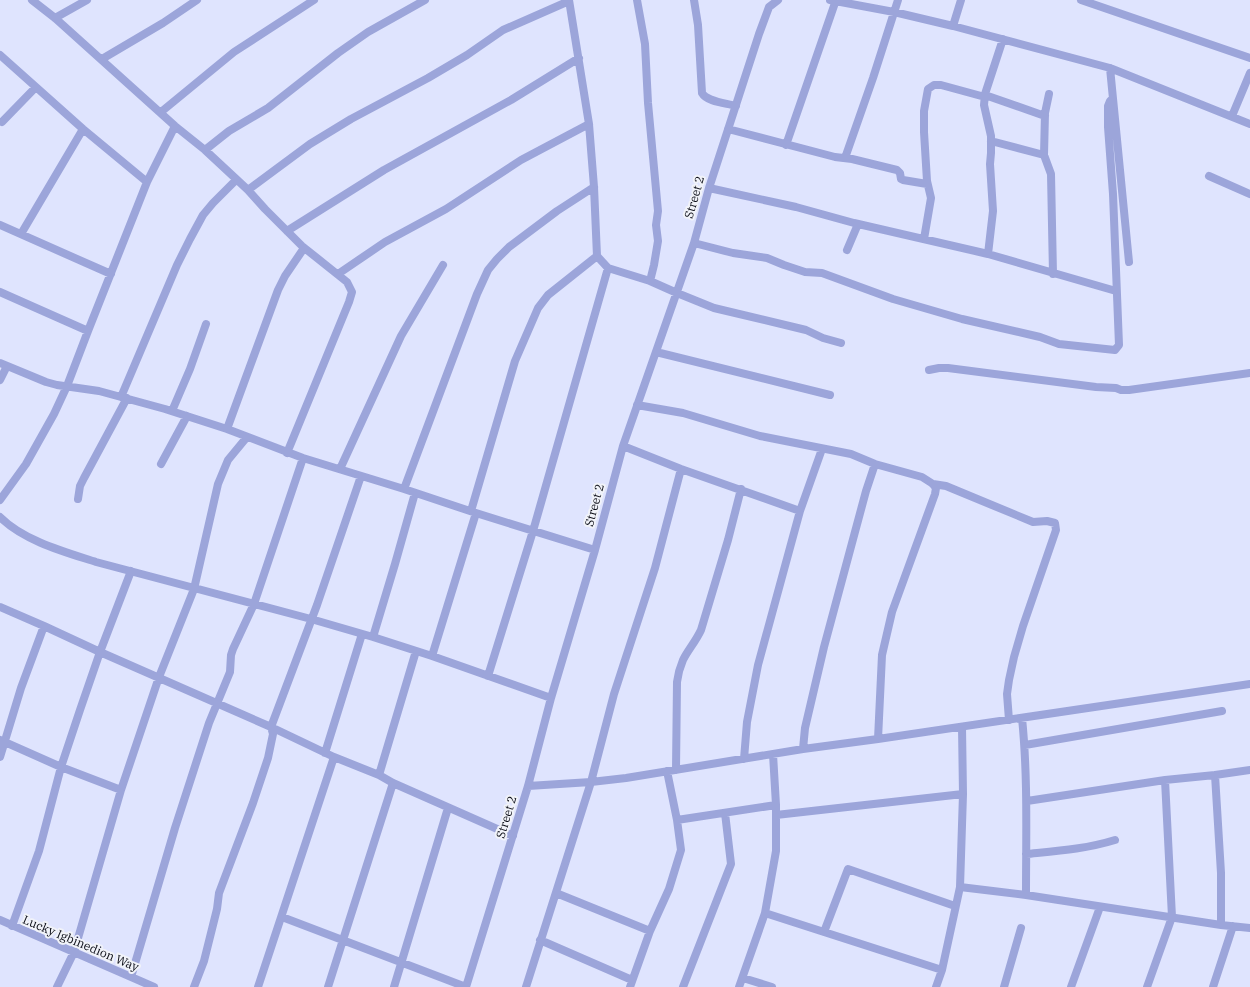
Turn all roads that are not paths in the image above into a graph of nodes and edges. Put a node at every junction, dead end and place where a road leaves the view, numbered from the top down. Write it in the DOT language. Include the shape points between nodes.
graph roads {
  1 [pos="32,0"];
  2 [pos="87,0"];
  3 [pos="197,0"];
  4 [pos="314,0"];
  5 [pos="425,0"];
  6 [pos="569,0"];
  7 [pos="637,0"];
  8 [pos="694,0"];
  9 [pos="778,0"];
  10 [pos="834,0"];
  11 [pos="898,0"];
  12 [pos="962,0"];
  13 [pos="1081,0"];
  14 [pos="894,12"];
  15 [pos="55,18"];
  16 [pos="953,26"];
  17 [pos="1003,39"];
  18 [pos="0,55"];
  19 [pos="579,58"];
  20 [pos="1250,58"];
  21 [pos="102,59"];
  22 [pos="1110,68"];
  23 [pos="1250,72"];
  24 [pos="36,87"];
  25 [pos="1049,94"];
  26 [pos="985,96"];
  27 [pos="1112,100"];
  28 [pos="736,106"];
  29 [pos="161,112"];
  30 [pos="1045,116"];
  31 [pos="1232,116"];
  32 [pos="2,122"];
  33 [pos="588,124"];
  34 [pos="1250,124"];
  35 [pos="175,126"];
  36 [pos="83,129"];
  37 [pos="728,129"];
  38 [pos="991,141"];
  39 [pos="786,145"];
  40 [pos="205,150"];
  41 [pos="1044,155"];
  42 [pos="845,158"];
  43 [pos="1209,176"];
  44 [pos="236,180"];
  45 [pos="147,182"];
  46 [pos="927,184"];
  47 [pos="594,187"];
  48 [pos="709,188"];
  49 [pos="248,190"];
  50 [pos="1250,194"];
  51 [pos="858,224"];
  52 [pos="0,225"];
  53 [pos="287,231"];
  54 [pos="21,234"];
  55 [pos="924,239"];
  56 [pos="694,243"];
  57 [pos="304,248"];
  58 [pos="847,250"];
  59 [pos="988,254"];
  60 [pos="597,256"];
  61 [pos="1129,262"];
  62 [pos="443,265"];
  63 [pos="608,268"];
  64 [pos="111,274"];
  65 [pos="338,274"];
  66 [pos="1053,274"];
  67 [pos="650,281"];
  68 [pos="1116,291"];
  69 [pos="0,292"];
  70 [pos="677,293"];
  71 [pos="206,324"];
  72 [pos="88,331"];
  73 [pos="841,343"];
  74 [pos="656,352"];
  75 [pos="4,364"];
  76 [pos="929,370"];
  77 [pos="1250,373"];
  78 [pos="0,380"];
  79 [pos="67,386"];
  80 [pos="830,395"];
  81 [pos="124,398"];
  82 [pos="637,405"];
  83 [pos="172,411"];
  84 [pos="187,416"];
  85 [pos="227,429"];
  86 [pos="247,437"];
  87 [pos="623,446"];
  88 [pos="822,449"];
  89 [pos="287,452"];
  90 [pos="303,458"];
  91 [pos="161,464"];
  92 [pos="875,464"];
  93 [pos="340,469"];
  94 [pos="681,469"];
  95 [pos="361,476"];
  96 [pos="933,484"];
  97 [pos="404,489"];
  98 [pos="741,489"];
  99 [pos="415,493"];
  100 [pos="78,499"];
  101 [pos="0,500"];
  102 [pos="800,511"];
  103 [pos="474,512"];
  104 [pos="0,517"];
  105 [pos="533,531"];
  106 [pos="595,550"];
  107 [pos="131,571"];
  108 [pos="194,589"];
  109 [pos="254,604"];
  110 [pos="0,608"];
  111 [pos="311,619"];
  112 [pos="44,626"];
  113 [pos="362,634"];
  114 [pos="373,637"];
  115 [pos="416,651"];
  116 [pos="100,652"];
  117 [pos="432,656"];
  118 [pos="488,676"];
  119 [pos="159,677"];
  120 [pos="1250,684"];
  121 [pos="551,698"];
  122 [pos="217,703"];
  123 [pos="1222,711"];
  124 [pos="1022,718"];
  125 [pos="1009,720"];
  126 [pos="271,727"];
  127 [pos="962,727"];
  128 [pos="878,739"];
  129 [pos="2,741"];
  130 [pos="1025,745"];
  131 [pos="803,749"];
  132 [pos="326,753"];
  133 [pos="773,754"];
  134 [pos="0,757"];
  135 [pos="334,757"];
  136 [pos="744,759"];
  137 [pos="61,766"];
  138 [pos="676,770"];
  139 [pos="1250,770"];
  140 [pos="667,771"];
  141 [pos="379,775"];
  142 [pos="1216,775"];
  143 [pos="1165,780"];
  144 [pos="591,782"];
  145 [pos="393,783"];
  146 [pos="528,786"];
  147 [pos="121,790"];
  148 [pos="963,794"];
  149 [pos="1026,800"];
  150 [pos="776,805"];
  151 [pos="448,808"];
  152 [pos="725,813"];
  153 [pos="776,815"];
  154 [pos="677,820"];
  155 [pos="513,836"];
  156 [pos="1115,840"];
  157 [pos="1026,854"];
  158 [pos="960,886"];
  159 [pos="556,893"];
  160 [pos="1026,895"];
  161 [pos="955,906"];
  162 [pos="1100,907"];
  163 [pos="765,913"];
  164 [pos="282,917"];
  165 [pos="1172,917"];
  166 [pos="0,920"];
  167 [pos="1220,925"];
  168 [pos="12,926"];
  169 [pos="1233,926"];
  170 [pos="1021,928"];
  171 [pos="1250,928"];
  172 [pos="650,930"];
  173 [pos="824,932"];
  174 [pos="343,940"];
  175 [pos="540,940"];
  176 [pos="74,952"];
  177 [pos="402,962"];
  178 [pos="942,970"];
  179 [pos="131,977"];
  180 [pos="743,978"];
  181 [pos="631,984"];
  182 [pos="57,987"];
  183 [pos="154,987"];
  184 [pos="194,987"];
  185 [pos="258,987"];
  186 [pos="328,987"];
  187 [pos="394,987"];
  188 [pos="466,987"];
  189 [pos="526,987"];
  190 [pos="683,987"];
  191 [pos="740,987"];
  192 [pos="772,987"];
  193 [pos="936,987"];
  194 [pos="1004,987"];
  195 [pos="1072,987"];
  196 [pos="1148,987"];
  197 [pos="1213,987"];
  1 -- 15 [label="street"];
  2 -- 15 [label="street"];
  3 -- 21 [label="street"];
  4 -- 29 [label="street" via="234,52"];
  5 -- 40 [label="street" via="338,52 268,108 229,131"];
  6 -- 19 [label="street"];
  6 -- 49 [label="street" via="503,30 428,78 351,119 310,144"];
  7 -- 67 [label="street" via="645,44 658,211 658,241"];
  8 -- 28 [label="street" via="702,92 708,99"];
  9 -- 28 [label="street, Street 2" via="769,7"];
  10 -- 14 [label="street"];
  10 -- 39 [label="street"];
  11 -- 14 [label="street"];
  12 -- 16 [label="street"];
  13 -- 20 [label="street"];
  14 -- 16 [label="street"];
  14 -- 42 [label="street"];
  15 -- 21 [label="street"];
  16 -- 17 [label="street"];
  17 -- 22 [label="street"];
  17 -- 26 [label="street"];
  18 -- 24 [label="street"];
  19 -- 33 [label="street"];
  19 -- 53 [label="street" via="511,100 384,170"];
  21 -- 29 [label="street"];
  22 -- 27 [label="street"];
  22 -- 31 [label="street"];
  23 -- 31 [label="street"];
  24 -- 32 [label="street"];
  24 -- 36 [label="street"];
  25 -- 30 [label="street"];
  26 -- 30 [label="street"];
  26 -- 38 [label="street" via="984,110 990,127"];
  26 -- 46 [label="street" via="941,85 934,85 928,89 924,111"];
  27 -- 61 [label="street"];
  27 -- 68 [label="street" via="1108,106 1108,126"];
  28 -- 37 [label="street, Street 2"];
  29 -- 35 [label="street"];
  30 -- 41 [label="street"];
  31 -- 34 [label="street"];
  33 -- 47 [label="street"];
  33 -- 65 [label="street" via="521,160 446,209 385,242"];
  35 -- 40 [label="street"];
  35 -- 45 [label="street"];
  36 -- 45 [label="street"];
  36 -- 54 [label="street"];
  37 -- 39 [label="street"];
  37 -- 48 [label="street, Street 2"];
  38 -- 41 [label="street"];
  38 -- 59 [label="street" via="993,211"];
  39 -- 42 [label="street"];
  40 -- 44 [label="street"];
  41 -- 66 [label="street" via="1051,174"];
  42 -- 46 [label="street" via="897,170 903,180"];
  43 -- 50 [label="street"];
  44 -- 49 [label="street"];
  44 -- 81 [label="street" via="203,215 190,239 177,265"];
  45 -- 64 [label="street"];
  46 -- 55 [label="street" via="931,198"];
  47 -- 60 [label="street"];
  47 -- 97 [label="street" via="509,247 488,270 474,299"];
  48 -- 51 [label="street"];
  48 -- 56 [label="street, Street 2"];
  49 -- 53 [label="street"];
  51 -- 55 [label="street"];
  51 -- 58 [label="street"];
  52 -- 54 [label="street"];
  53 -- 57 [label="street"];
  54 -- 64 [label="street"];
  55 -- 59 [label="street"];
  56 -- 68 [label="street" via="767,258 805,272 822,273 893,299 1059,344 1113,350 1117,348 1119,345"];
  56 -- 70 [label="street, Street 2"];
  57 -- 65 [label="street"];
  57 -- 85 [label="street" via="278,290"];
  59 -- 66 [label="street"];
  60 -- 63 [label="street"];
  60 -- 103 [label="street" via="548,295 538,308 515,361"];
  62 -- 93 [label="street" via="401,336"];
  63 -- 67 [label="street"];
  63 -- 105 [label="street"];
  64 -- 72 [label="street"];
  65 -- 89 [label="street" via="351,287 352,295"];
  66 -- 68 [label="street"];
  67 -- 70 [label="street"];
  69 -- 72 [label="street"];
  70 -- 73 [label="street" via="714,308 806,330"];
  70 -- 74 [label="street, Street 2"];
  71 -- 83 [label="street"];
  72 -- 79 [label="street"];
  74 -- 80 [label="street"];
  74 -- 82 [label="street, Street 2"];
  75 -- 78 [label="street"];
  75 -- 79 [label="street" via="46,382"];
  76 -- 77 [label="street" via="948,368 1121,390"];
  79 -- 81 [label="street"];
  79 -- 101 [label="street" via="36,448"];
  81 -- 83 [label="street"];
  81 -- 100 [label="street" via="80,486"];
  82 -- 87 [label="street, Street 2"];
  82 -- 88 [label="street" via="683,413 760,436"];
  83 -- 84 [label="street"];
  84 -- 85 [label="street"];
  84 -- 91 [label="street"];
  85 -- 86 [label="street"];
  86 -- 89 [label="street"];
  86 -- 108 [label="street" via="228,460 218,484"];
  87 -- 94 [label="street"];
  87 -- 106 [label="street, Street 2"];
  88 -- 92 [label="street" via="839,450"];
  88 -- 102 [label="street"];
  89 -- 90 [label="street"];
  90 -- 93 [label="street"];
  90 -- 109 [label="street"];
  92 -- 96 [label="street" via="922,477"];
  92 -- 131 [label="street" via="824,647"];
  93 -- 95 [label="street"];
  94 -- 98 [label="street"];
  94 -- 144 [label="street" via="660,554 614,694"];
  95 -- 97 [label="street"];
  95 -- 111 [label="street"];
  96 -- 125 [label="street" via="946,486 1033,522 1055,523 1056,530 1023,626 1009,680"];
  96 -- 128 [label="street" via="936,488 935,494 892,612 882,655"];
  97 -- 99 [label="street"];
  98 -- 102 [label="street"];
  98 -- 138 [label="street" via="703,626 679,670"];
  99 -- 103 [label="street"];
  99 -- 114 [label="street"];
  102 -- 136 [label="street" via="758,665"];
  103 -- 105 [label="street"];
  103 -- 117 [label="street"];
  104 -- 107 [label="street" via="24,535 62,551"];
  105 -- 106 [label="street"];
  105 -- 118 [label="street"];
  106 -- 121 [label="street, Street 2"];
  107 -- 108 [label="street"];
  107 -- 116 [label="street"];
  108 -- 109 [label="street"];
  108 -- 119 [label="street"];
  109 -- 111 [label="street"];
  109 -- 122 [label="street" via="233,649 230,672"];
  110 -- 112 [label="street"];
  111 -- 113 [label="street"];
  111 -- 126 [label="street"];
  112 -- 116 [label="street"];
  112 -- 129 [label="street"];
  113 -- 114 [label="street"];
  113 -- 132 [label="street"];
  114 -- 115 [label="street"];
  115 -- 117 [label="street"];
  115 -- 141 [label="street"];
  116 -- 119 [label="street"];
  116 -- 137 [label="street"];
  117 -- 118 [label="street"];
  118 -- 121 [label="street"];
  119 -- 122 [label="street"];
  119 -- 147 [label="street"];
  120 -- 124 [label="street"];
  121 -- 146 [label="street, Street 2"];
  122 -- 126 [label="street"];
  122 -- 179 [label="street" via="175,828"];
  123 -- 130 [label="street"];
  124 -- 125 [label="street"];
  124 -- 130 [label="street"];
  125 -- 127 [label="street"];
  126 -- 132 [label="street"];
  126 -- 184 [label="street" via="273,734 270,753 219,893 204,961"];
  127 -- 128 [label="street"];
  127 -- 148 [label="street"];
  128 -- 131 [label="street"];
  129 -- 134 [label="street"];
  129 -- 137 [label="street"];
  130 -- 149 [label="street"];
  131 -- 133 [label="street"];
  132 -- 135 [label="street"];
  133 -- 136 [label="street"];
  133 -- 150 [label="street"];
  135 -- 141 [label="street"];
  135 -- 164 [label="street"];
  136 -- 138 [label="street"];
  137 -- 147 [label="street"];
  137 -- 168 [label="street" via="39,851"];
  138 -- 140 [label="street"];
  139 -- 142 [label="street"];
  140 -- 144 [label="street"];
  140 -- 154 [label="street"];
  141 -- 145 [label="street"];
  142 -- 143 [label="street"];
  142 -- 167 [label="street" via="1221,873"];
  143 -- 149 [label="street"];
  143 -- 165 [label="street"];
  144 -- 146 [label="street"];
  144 -- 159 [label="street"];
  145 -- 151 [label="street"];
  145 -- 174 [label="street"];
  146 -- 155 [label="street, Street 2"];
  147 -- 176 [label="street"];
  148 -- 153 [label="street"];
  148 -- 158 [label="street"];
  149 -- 157 [label="street"];
  150 -- 152 [label="street"];
  150 -- 153 [label="street"];
  151 -- 155 [label="street"];
  151 -- 177 [label="street"];
  152 -- 154 [label="street"];
  152 -- 190 [label="street" via="731,864"];
  153 -- 163 [label="street" via="776,852"];
  154 -- 172 [label="street" via="681,850 669,890"];
  155 -- 188 [label="street, Street 2"];
  156 -- 157 [label="street" via="1096,846"];
  157 -- 160 [label="street"];
  158 -- 160 [label="street"];
  158 -- 161 [label="street"];
  159 -- 172 [label="street"];
  159 -- 175 [label="street"];
  160 -- 162 [label="street"];
  161 -- 173 [label="street" via="848,869"];
  161 -- 178 [label="street"];
  162 -- 165 [label="street"];
  162 -- 195 [label="street"];
  163 -- 173 [label="street"];
  163 -- 180 [label="street"];
  164 -- 174 [label="street"];
  164 -- 185 [label="street"];
  165 -- 167 [label="street"];
  165 -- 196 [label="street"];
  166 -- 168 [label="street, Lucky Igbinedion Way"];
  167 -- 169 [label="street"];
  168 -- 176 [label="street, Lucky Igbinedion Way"];
  169 -- 171 [label="street"];
  169 -- 197 [label="street"];
  170 -- 194 [label="street"];
  172 -- 181 [label="street"];
  173 -- 178 [label="street"];
  174 -- 177 [label="street"];
  174 -- 186 [label="street"];
  175 -- 181 [label="street"];
  175 -- 189 [label="street"];
  176 -- 179 [label="street, Lucky Igbinedion Way"];
  176 -- 182 [label="street"];
  177 -- 187 [label="street"];
  177 -- 188 [label="street"];
  178 -- 193 [label="street"];
  179 -- 183 [label="street, Lucky Igbinedion Way"];
  180 -- 191 [label="street"];
  180 -- 192 [label="street"];
}
